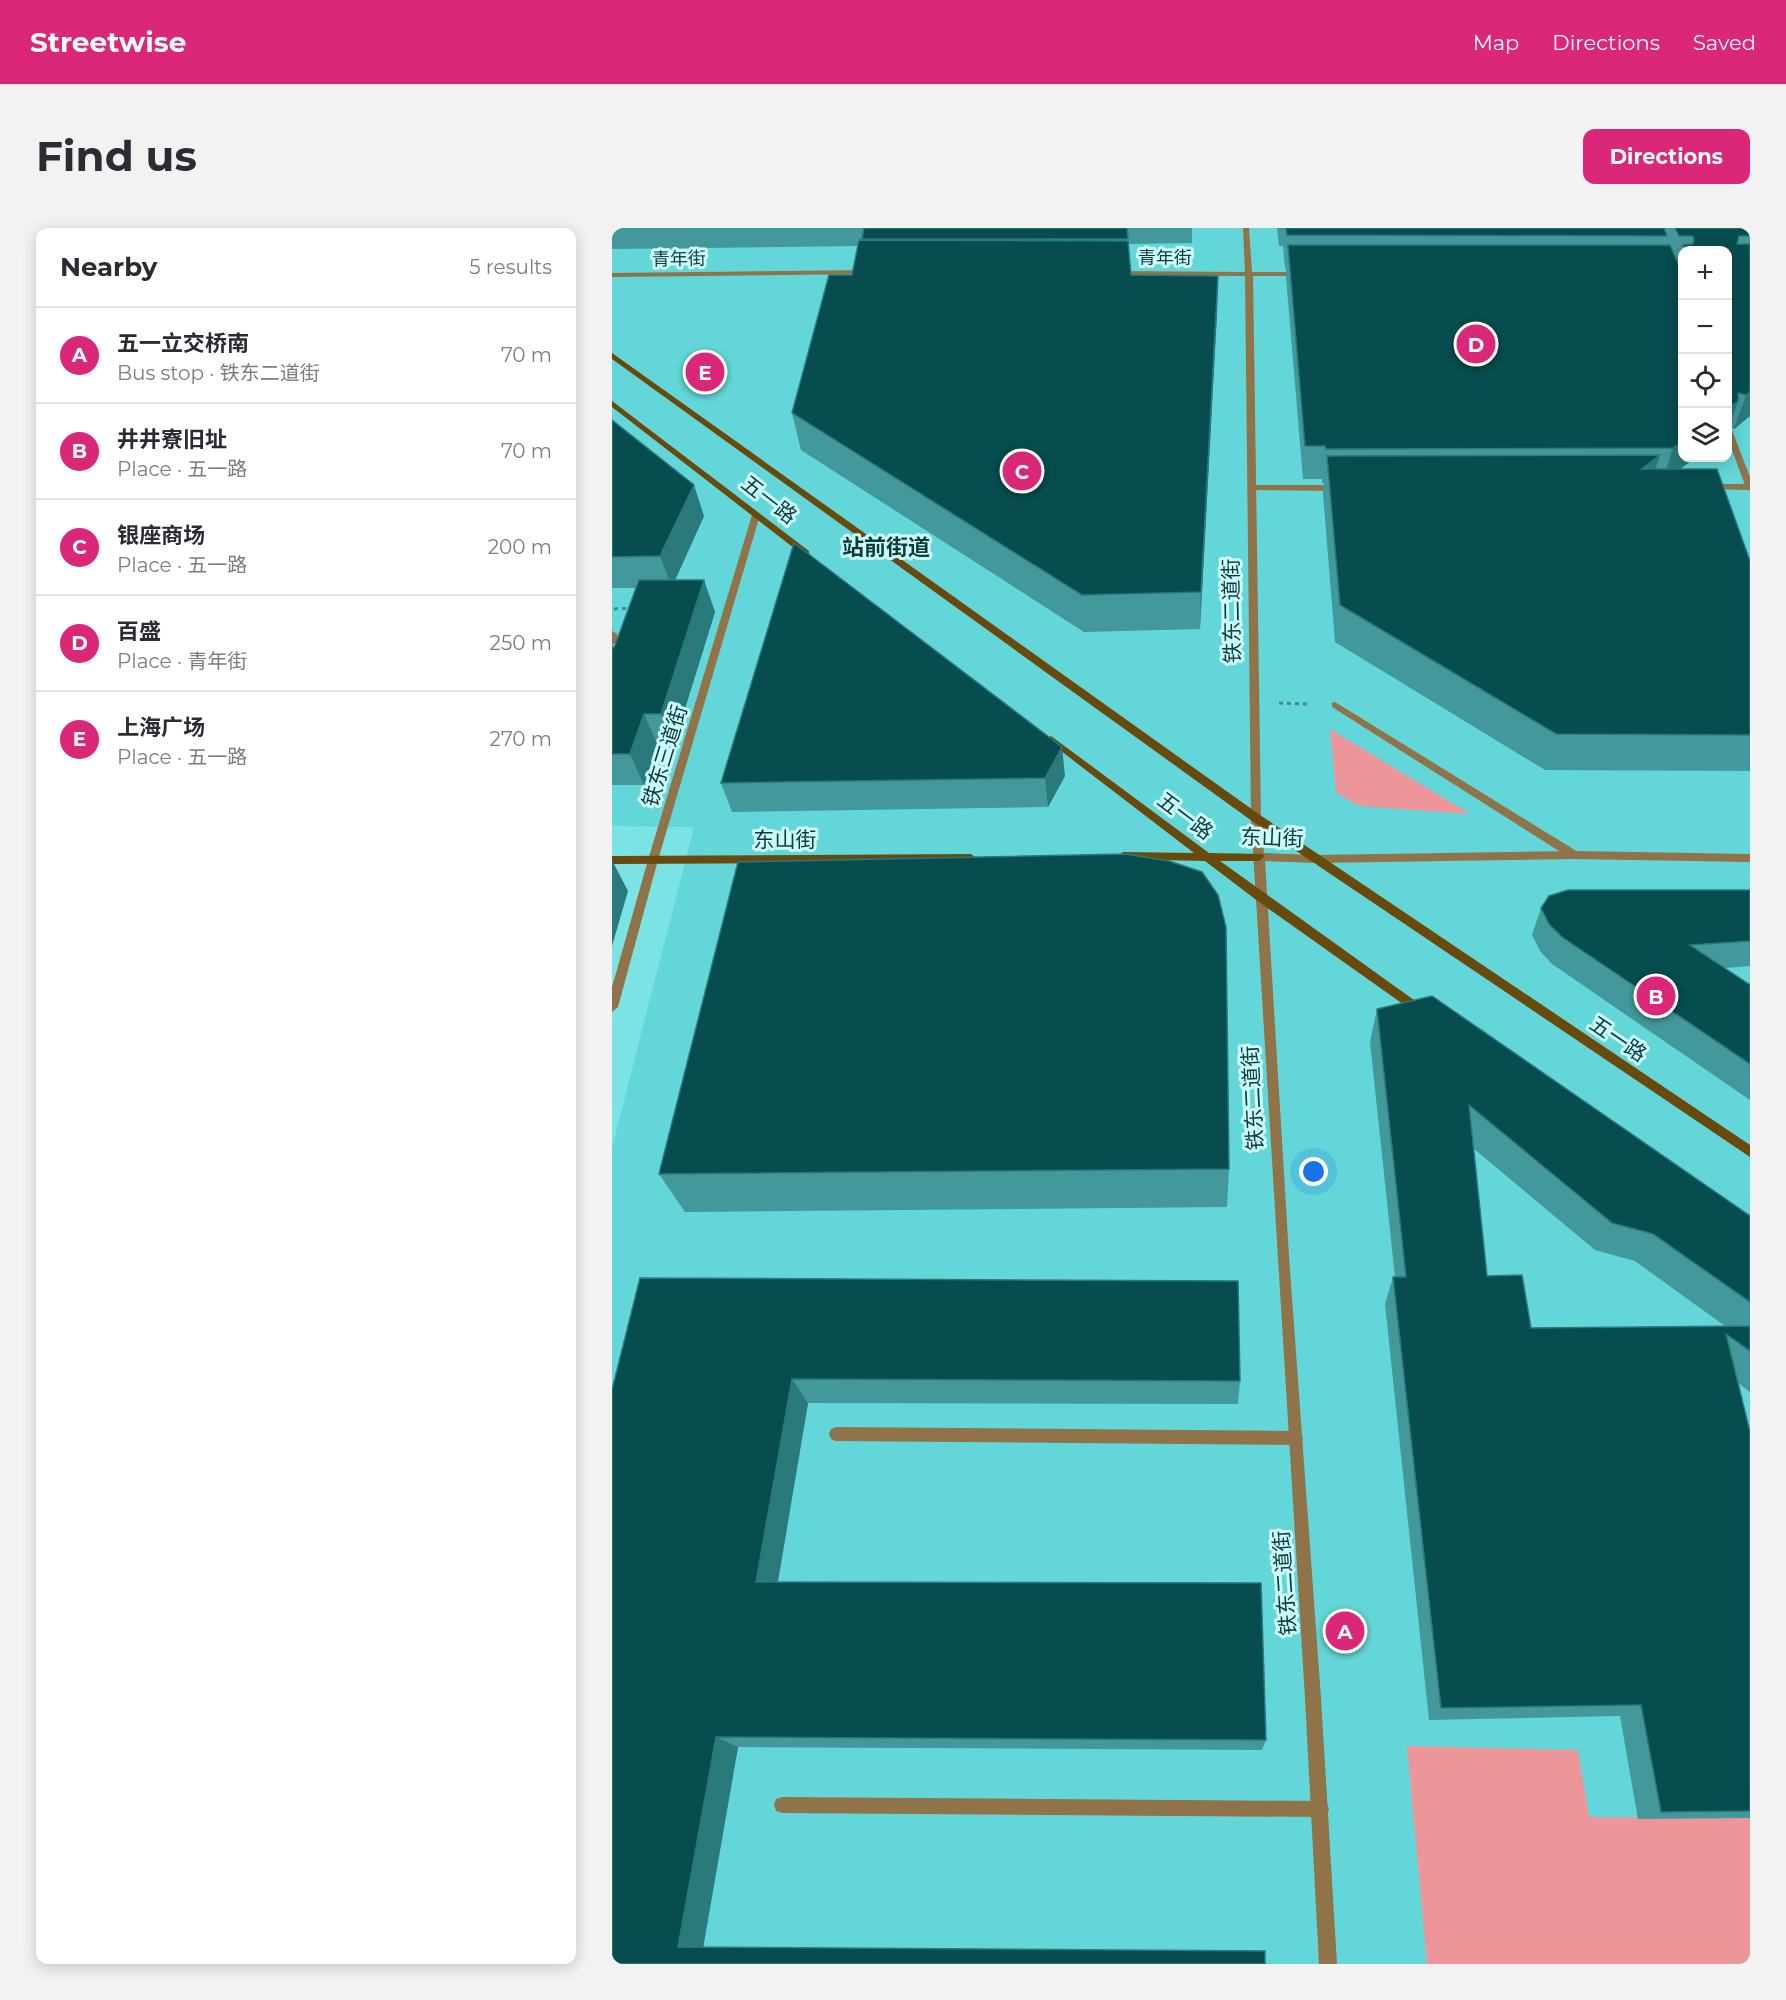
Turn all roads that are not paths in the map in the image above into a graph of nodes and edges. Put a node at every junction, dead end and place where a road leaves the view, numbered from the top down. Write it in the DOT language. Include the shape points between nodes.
graph roads {
  1 [pos="1246,228"];
  2 [pos="882,273"];
  3 [pos="1107,273"];
  4 [pos="1309,273"];
  5 [pos="1249,274"];
  6 [pos="612,275"];
  7 [pos="612,355"];
  8 [pos="612,403"];
  9 [pos="1732,440"];
  10 [pos="1702,487"];
  11 [pos="1750,487"];
  12 [pos="1251,488"];
  13 [pos="1346,488"];
  14 [pos="756,515"];
  15 [pos="813,559"];
  16 [pos="612,634"];
  17 [pos="612,642"];
  18 [pos="1335,705"];
  19 [pos="1042,732"];
  20 [pos="1256,818"];
  21 [pos="1574,855"];
  22 [pos="1111,856"];
  23 [pos="1205,856"];
  24 [pos="1259,857"];
  25 [pos="981,858"];
  26 [pos="1750,858"];
  27 [pos="1315,859"];
  28 [pos="612,860"];
  29 [pos="652,860"];
  30 [pos="1263,898"];
  31 [pos="612,1007"];
  32 [pos="1427,1015"];
  33 [pos="1750,1152"];
  34 [pos="836,1434"];
  35 [pos="1296,1438"];
  36 [pos="782,1805"];
  37 [pos="1321,1809"];
  38 [pos="1328,1964"];
  1 -- 5 [label="street, 铁东二道街"];
  2 -- 6 [label="street, 青年街"];
  3 -- 5 [label="street, 青年街"];
  4 -- 5 [label="street, 青年街"];
  5 -- 12 [label="street, 铁东二道街"];
  7 -- 20 [label="main road, 五一路"];
  8 -- 14 [label="main road, 五一路"];
  9 -- 11 [label="street"];
  10 -- 11 [label="street"];
  12 -- 13 [label="street"];
  12 -- 20 [label="street, 铁东二道街"];
  14 -- 15 [label="main road, 五一路"];
  14 -- 29 [label="street, 铁东三道街"];
  16 -- 17 [label="street"];
  18 -- 21 [label="street"];
  19 -- 23 [label="main road, 五一路"];
  20 -- 24 [label="street, 铁东二道街"];
  20 -- 27 [label="main road, 五一路"];
  21 -- 26 [label="street, 东山街"];
  21 -- 27 [label="street, 东山街"];
  22 -- 23 [label="main road, 东山街"];
  23 -- 24 [label="main road, 东山街"];
  23 -- 30 [label="main road, 五一路"];
  24 -- 27 [label="street, 东山街"];
  24 -- 30 [label="street, 铁东二道街"];
  25 -- 29 [label="main road, 东山街"];
  27 -- 33 [label="main road, 五一路"];
  28 -- 29 [label="main road, 东山街"];
  29 -- 31 [label="street, 铁东三道街"];
  30 -- 32 [label="main road, 五一路"];
  30 -- 35 [label="street, 铁东二道街"];
  34 -- 35 [label="street"];
  35 -- 37 [label="street, 铁东二道街"];
  36 -- 37 [label="street"];
  37 -- 38 [label="street, 铁东二道街"];
}
